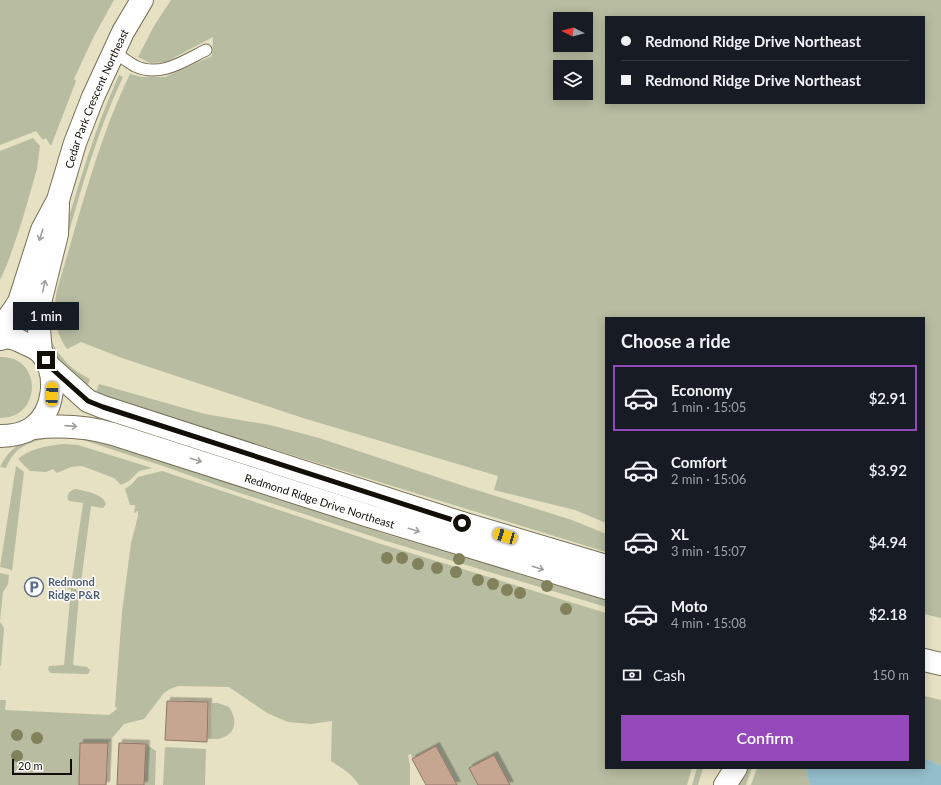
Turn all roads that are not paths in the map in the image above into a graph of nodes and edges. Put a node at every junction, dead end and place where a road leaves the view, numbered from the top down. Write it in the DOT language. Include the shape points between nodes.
graph roads {
  1 [pos="142,0"];
  2 [pos="206,50"];
  3 [pos="114,52"];
  4 [pos="58,200"];
  5 [pos="0,330"];
  6 [pos="0,338"];
  7 [pos="45,360"];
  8 [pos="16,433"];
  9 [pos="0,454"];
  10 [pos="605,566"];
  11 [pos="605,588"];
  12 [pos="925,660"];
  13 [pos="941,664"];
  14 [pos="721,769"];
  15 [pos="735,769"];
  16 [pos="721,785"];
  17 [pos="725,785"];
  1 -- 3 [label="street, Cedar Park Crescent Northeast"];
  2 -- 3 [label="lane" via="160,70 134,66"];
  3 -- 4 [label="street, Cedar Park Crescent Northeast" via="78,136"];
  4 -- 5 [label="street, Cedar Park Crescent Northeast, one-way" via="42,230 19,302"];
  7 -- 4 [label="street, Cedar Park Crescent Northeast, one-way" via="38,318 57,234"];
  6 -- 7 [label="street, Redmond Ridge Drive Northeast" via="12,338 27,344"];
  7 -- 8 [label="street" via="52,382 52,394 45,412"];
  7 -- 10 [label="street, Redmond Ridge Drive Northeast" via="88,401 103,407 462,523"];
  8 -- 9 [label="street"];
  8 -- 11 [label="street, Redmond Ridge Drive Northeast, one-way" via="67,426 98,430"];
  12 -- 13 [label="street"];
  14 -- 16 [label="street"];
  15 -- 17 [label="street"];
}
